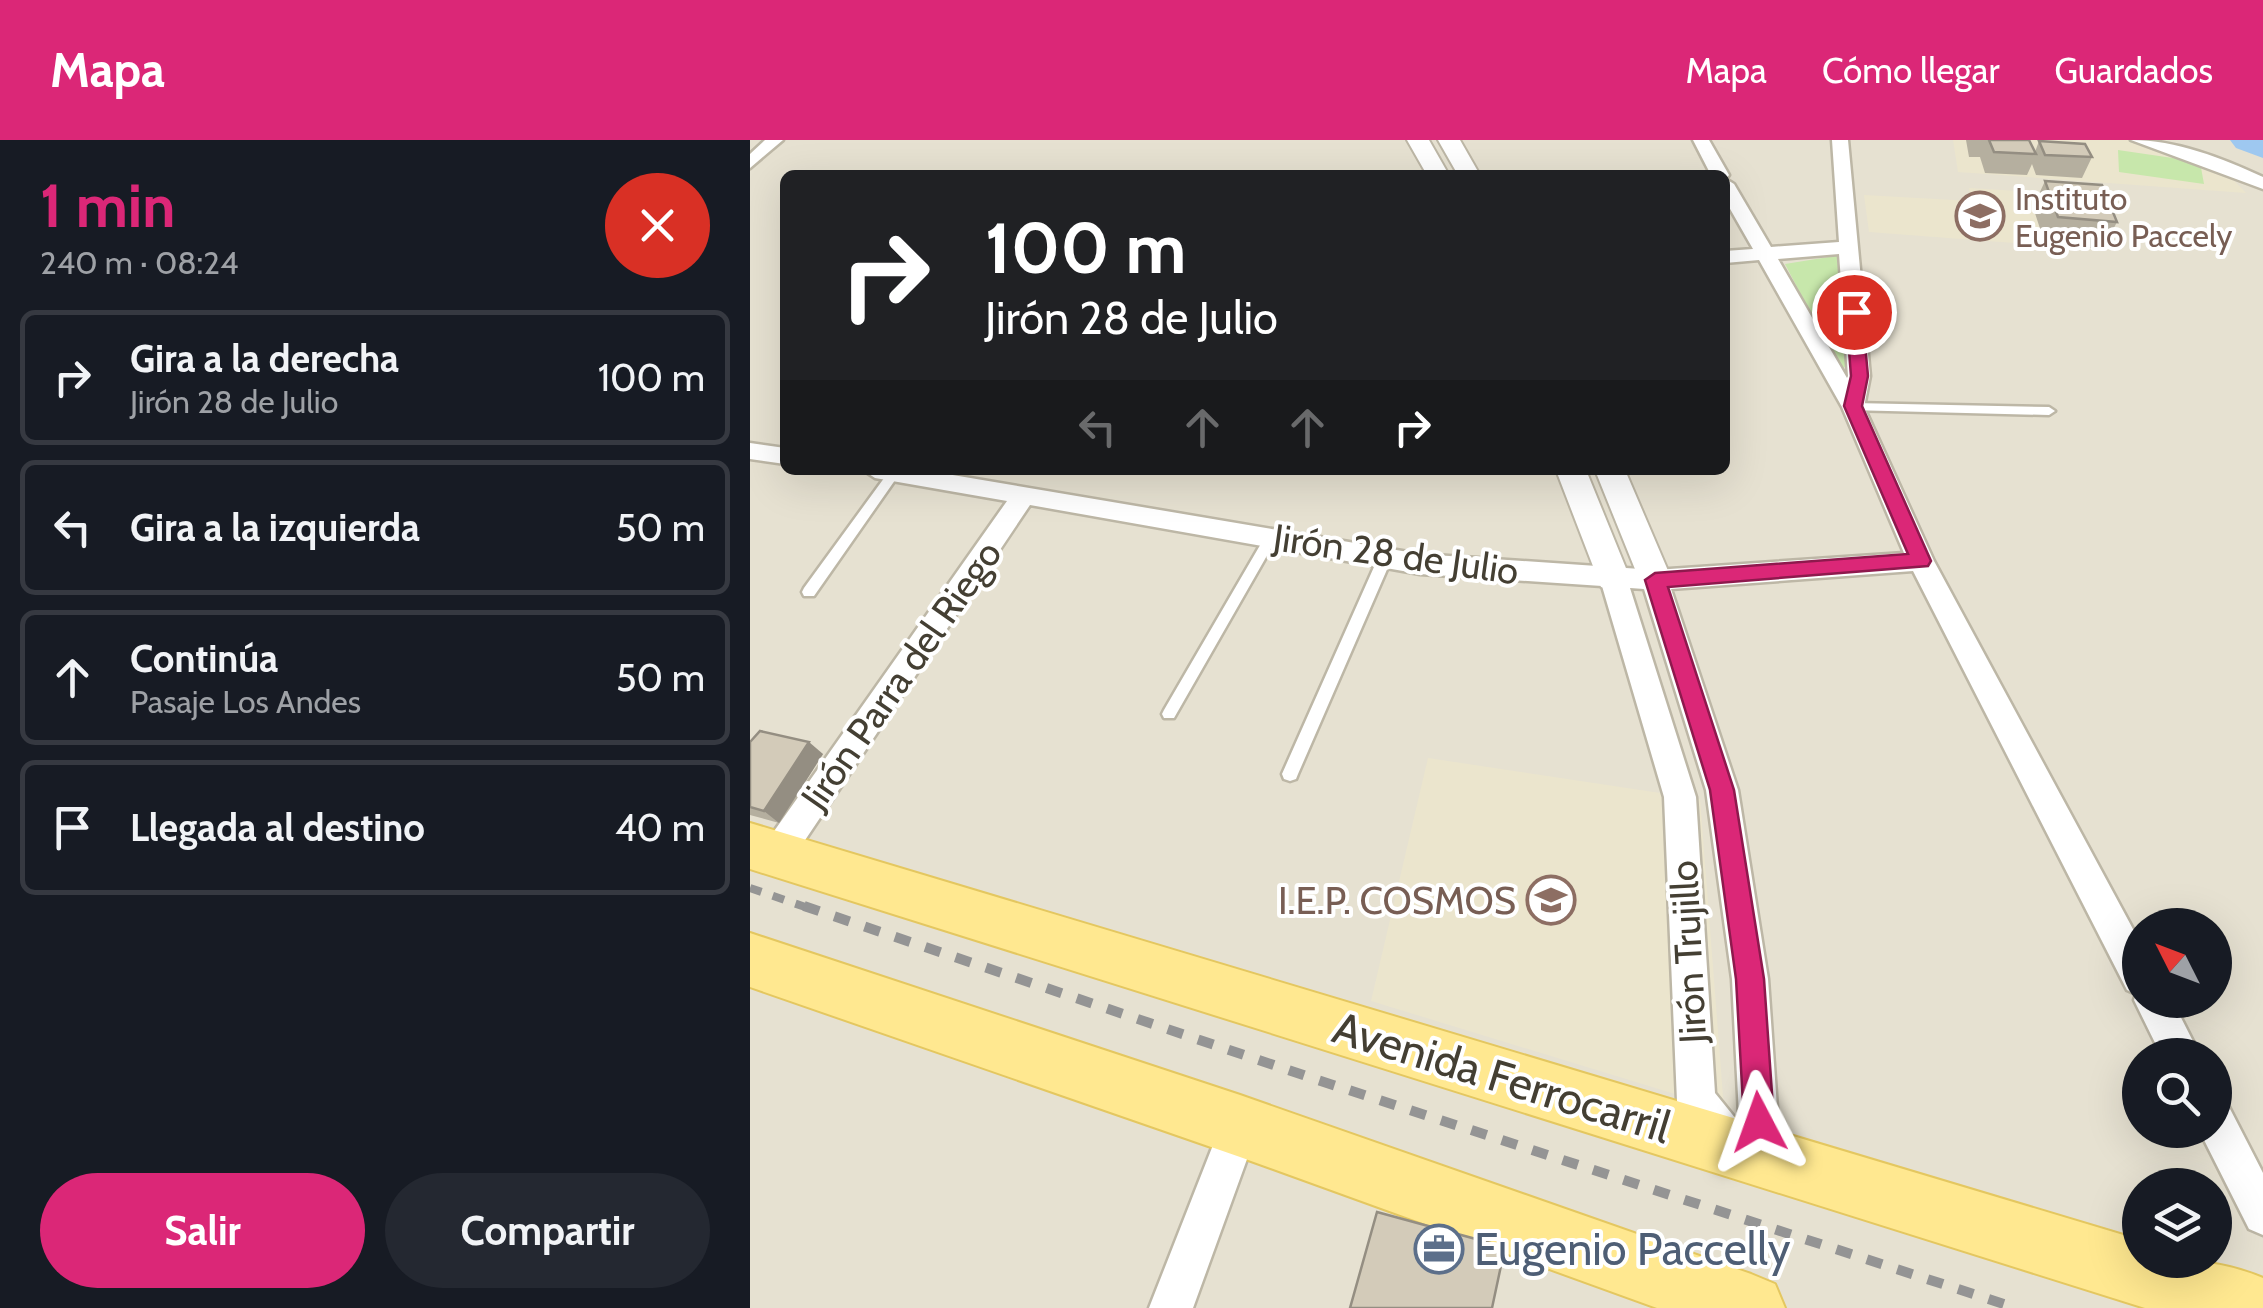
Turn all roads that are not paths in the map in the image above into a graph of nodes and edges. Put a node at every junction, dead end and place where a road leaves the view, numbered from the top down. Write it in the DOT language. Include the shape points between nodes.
graph roads {
  1 [pos="775,140"];
  2 [pos="1418,140"];
  3 [pos="1448,140"];
  4 [pos="1701,140"];
  5 [pos="1840,140"];
  6 [pos="2139,140"];
  7 [pos="2176,140"];
  8 [pos="750,163"];
  9 [pos="2263,164"];
  10 [pos="1435,170"];
  11 [pos="1467,170"];
  12 [pos="1717,170"];
  13 [pos="2263,184"];
  14 [pos="1730,193"];
  15 [pos="1849,247"];
  16 [pos="1764,254"];
  17 [pos="1730,257"];
  18 [pos="1853,406"];
  19 [pos="2049,411"];
  20 [pos="750,451"];
  21 [pos="780,455"];
  22 [pos="882,475"];
  23 [pos="907,475"];
  24 [pos="1573,475"];
  25 [pos="1612,475"];
  26 [pos="1024,495"];
  27 [pos="1271,538"];
  28 [pos="1385,558"];
  29 [pos="1921,561"];
  30 [pos="1614,578"];
  31 [pos="1655,580"];
  32 [pos="809,592"];
  33 [pos="1169,714"];
  34 [pos="1290,774"];
  35 [pos="764,850"];
  36 [pos="2122,944"];
  37 [pos="750,961"];
  38 [pos="1680,1114"];
  39 [pos="1240,1126"];
  40 [pos="1763,1146"];
  41 [pos="2229,1148"];
  42 [pos="2263,1215"];
  43 [pos="1171,1308"];
  44 [pos="1751,1308"];
  45 [pos="2253,1308"];
  1 -- 8 [label="street"];
  2 -- 10 [label="street"];
  3 -- 11 [label="street"];
  4 -- 12 [label="street"];
  5 -- 15 [label="street"];
  6 -- 13 [label="street"];
  7 -- 9 [label="street"];
  14 -- 16 [label="street"];
  15 -- 16 [label="street"];
  15 -- 18 [label="street" via="1860,376"];
  16 -- 17 [label="street"];
  16 -- 18 [label="street"];
  18 -- 19 [label="lane"];
  18 -- 29 [label="street"];
  20 -- 21 [label="street"];
  22 -- 32 [label="lane"];
  23 -- 26 [label="street, Jirón 28 de Julio"];
  24 -- 30 [label="street, Jirón Trujillo"];
  25 -- 31 [label="street, Jirón Trujillo"];
  26 -- 27 [label="street, Jirón 28 de Julio"];
  26 -- 35 [label="street, Jirón Parra del Riego"];
  27 -- 28 [label="street, Jirón 28 de Julio"];
  27 -- 33 [label="lane"];
  28 -- 30 [label="street, Jirón 28 de Julio"];
  28 -- 34 [label="lane"];
  29 -- 31 [label="street, Jirón 28 de Julio"];
  29 -- 36 [label="street"];
  30 -- 31 [label="street, Jirón 28 de Julio"];
  30 -- 38 [label="street, Jirón Trujillo" via="1680,796"];
  31 -- 40 [label="street, Jirón Trujillo" via="1722,790 1750,979"];
  35 -- 38 [label="main road, Avenida Ferrocarril"];
  37 -- 39 [label="main road"];
  38 -- 40 [label="main road, Avenida Ferrocarril"];
  39 -- 43 [label="street"];
  39 -- 44 [label="main road"];
  40 -- 45 [label="main road, Avenida Ferrocarril"];
  41 -- 42 [label="street"];
}
